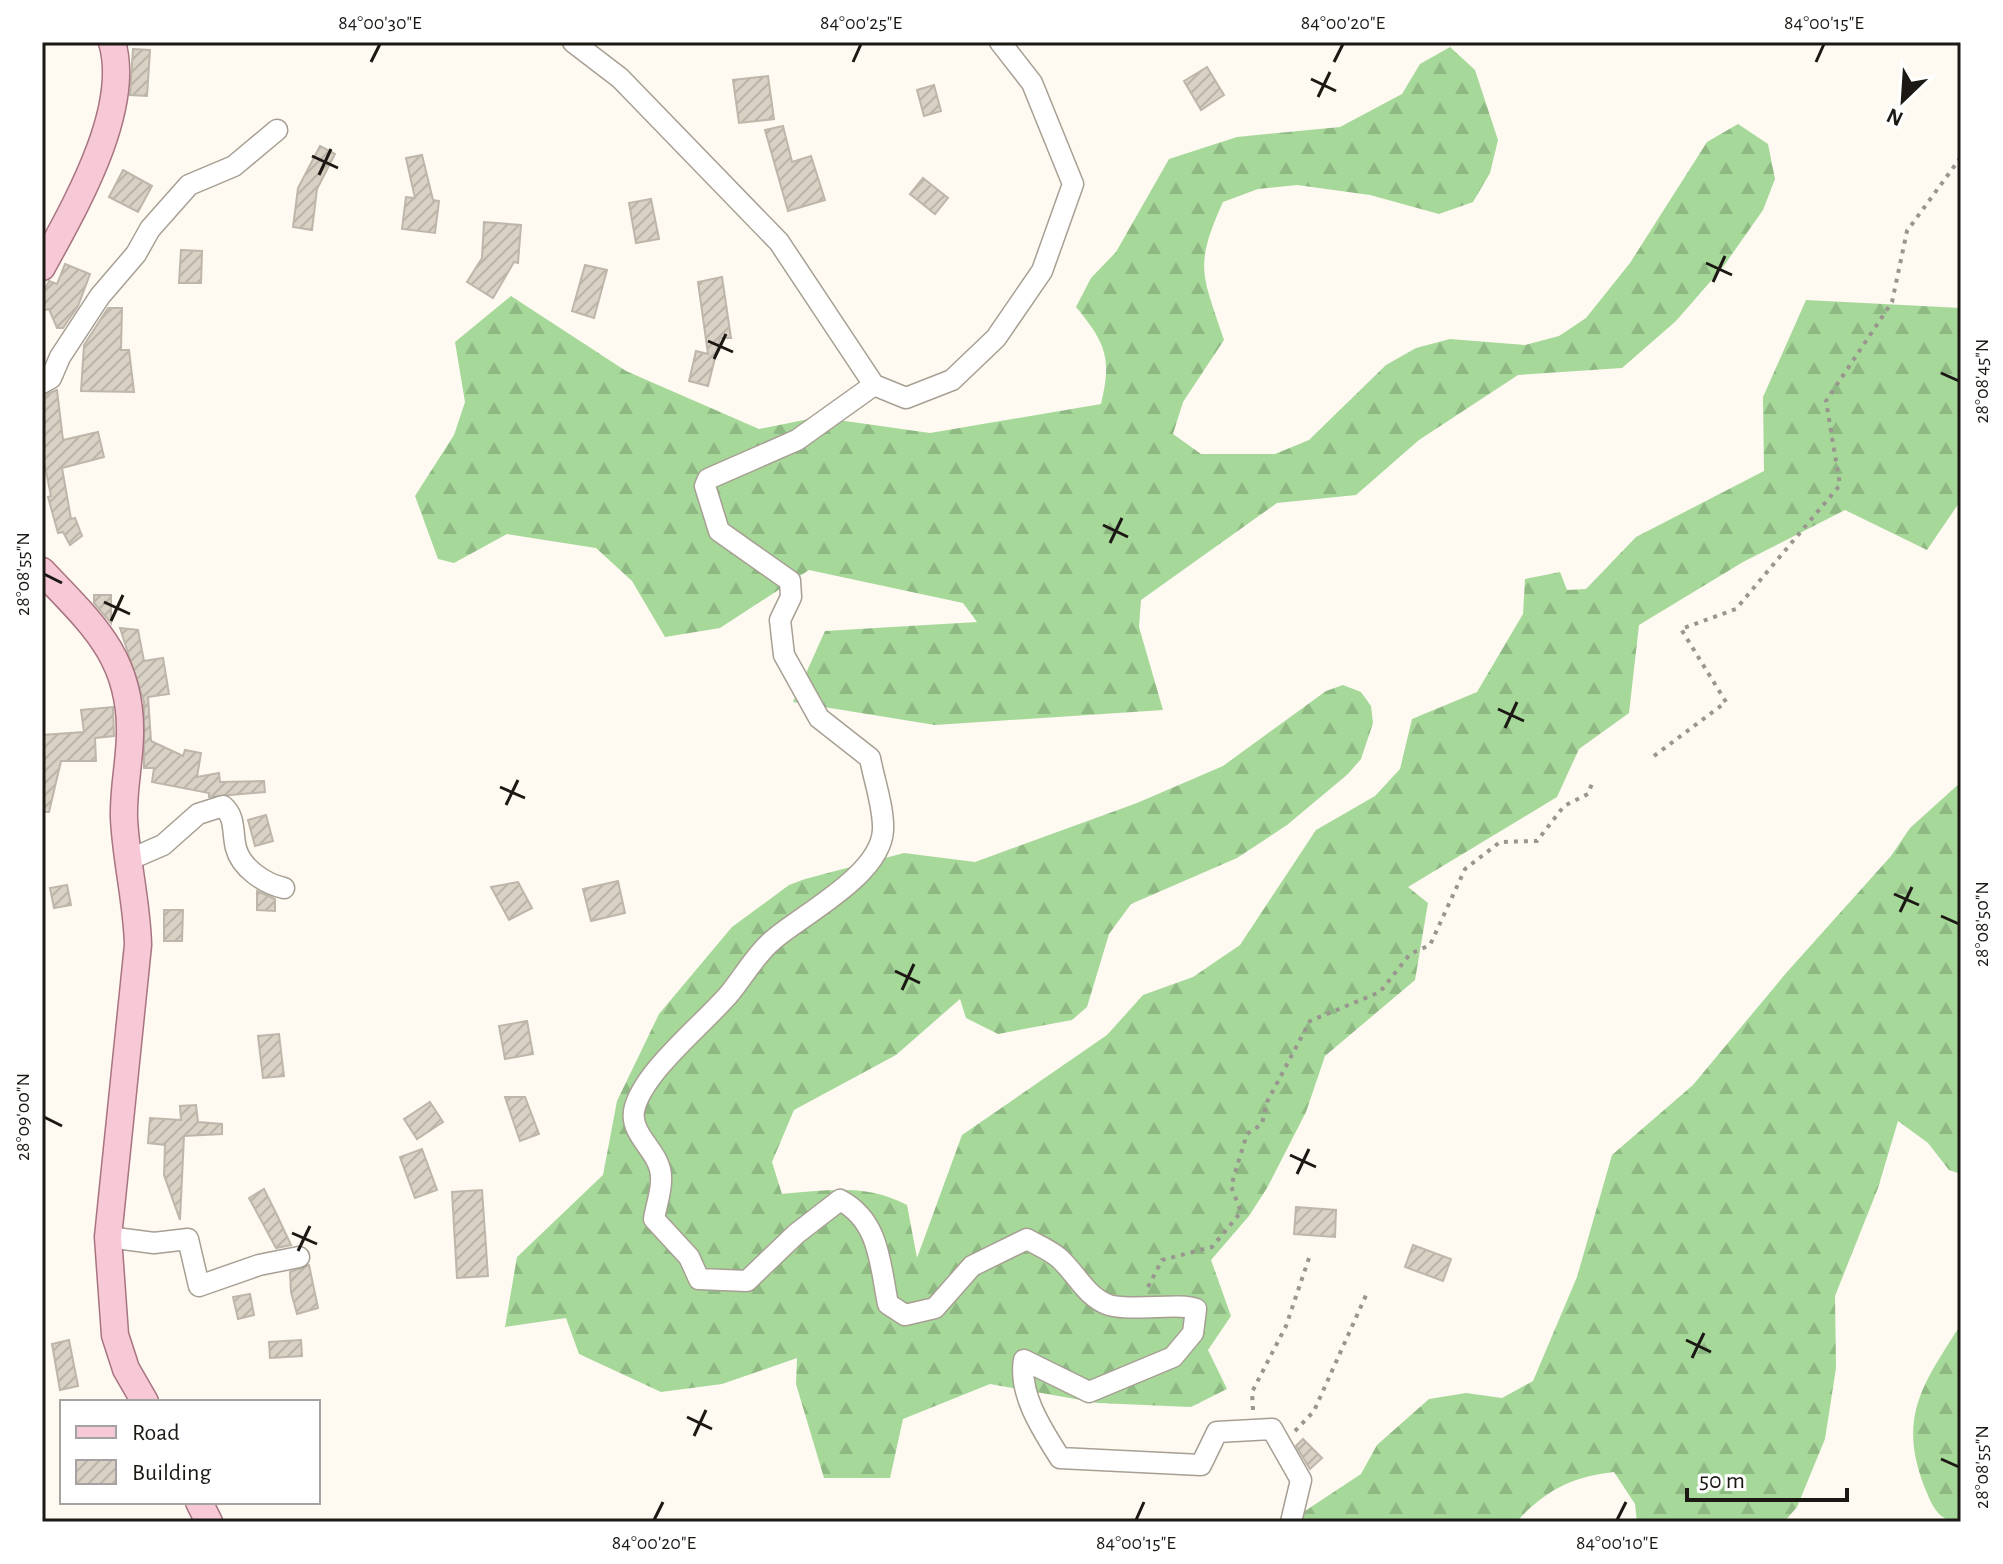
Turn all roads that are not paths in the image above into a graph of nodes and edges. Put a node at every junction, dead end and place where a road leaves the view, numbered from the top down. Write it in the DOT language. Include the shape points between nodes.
graph roads {
  1 [pos="112,42"];
  2 [pos="573,42"];
  3 [pos="1000,42"];
  4 [pos="277,130"];
  5 [pos="42,267"];
  6 [pos="42,383"];
  7 [pos="874,385"];
  8 [pos="42,571"];
  9 [pos="126,861"];
  10 [pos="284,888"];
  11 [pos="108,1237"];
  12 [pos="299,1257"];
  13 [pos="144,1400"];
  14 [pos="200,1504"];
  15 [pos="209,1522"];
  16 [pos="1291,1522"];
  1 -- 5 [label="main road" via="117,60 107,128 96,161"];
  2 -- 7 [label="street" via="620,78 779,242"];
  3 -- 7 [label="street" via="1032,83 1073,184 1042,271 996,338 952,380 906,398"];
  4 -- 6 [label="street" via="234,166 189,185 100,296 51,378"];
  7 -- 16 [label="street" via="797,440 708,479 705,486 719,531 790,581 791,597 780,620 784,655 819,718 870,758 883,832 869,862 770,942 729,994 671,1053 640,1099 634,1112 639,1134 662,1175 654,1219 689,1257 699,1279 747,1281 840,1200 875,1236 888,1304 905,1315 935,1308 972,1266 1027,1239 1057,1256 1092,1296 1109,1305 1188,1305 1196,1309 1193,1333 1173,1357 1089,1392 1024,1360 1021,1372 1029,1399 1060,1458 1201,1465 1217,1432 1272,1429 1301,1480"];
  8 -- 9 [label="main road" via="102,635 124,683 130,730"];
  9 -- 10 [label="street" via="163,845 198,814 223,806 244,862 256,876"];
  9 -- 11 [label="main road" via="138,945"];
  11 -- 12 [label="street" via="154,1243 188,1239 199,1286"];
  11 -- 13 [label="main road" via="115,1335"];
  14 -- 15 [label="main road"];
}
